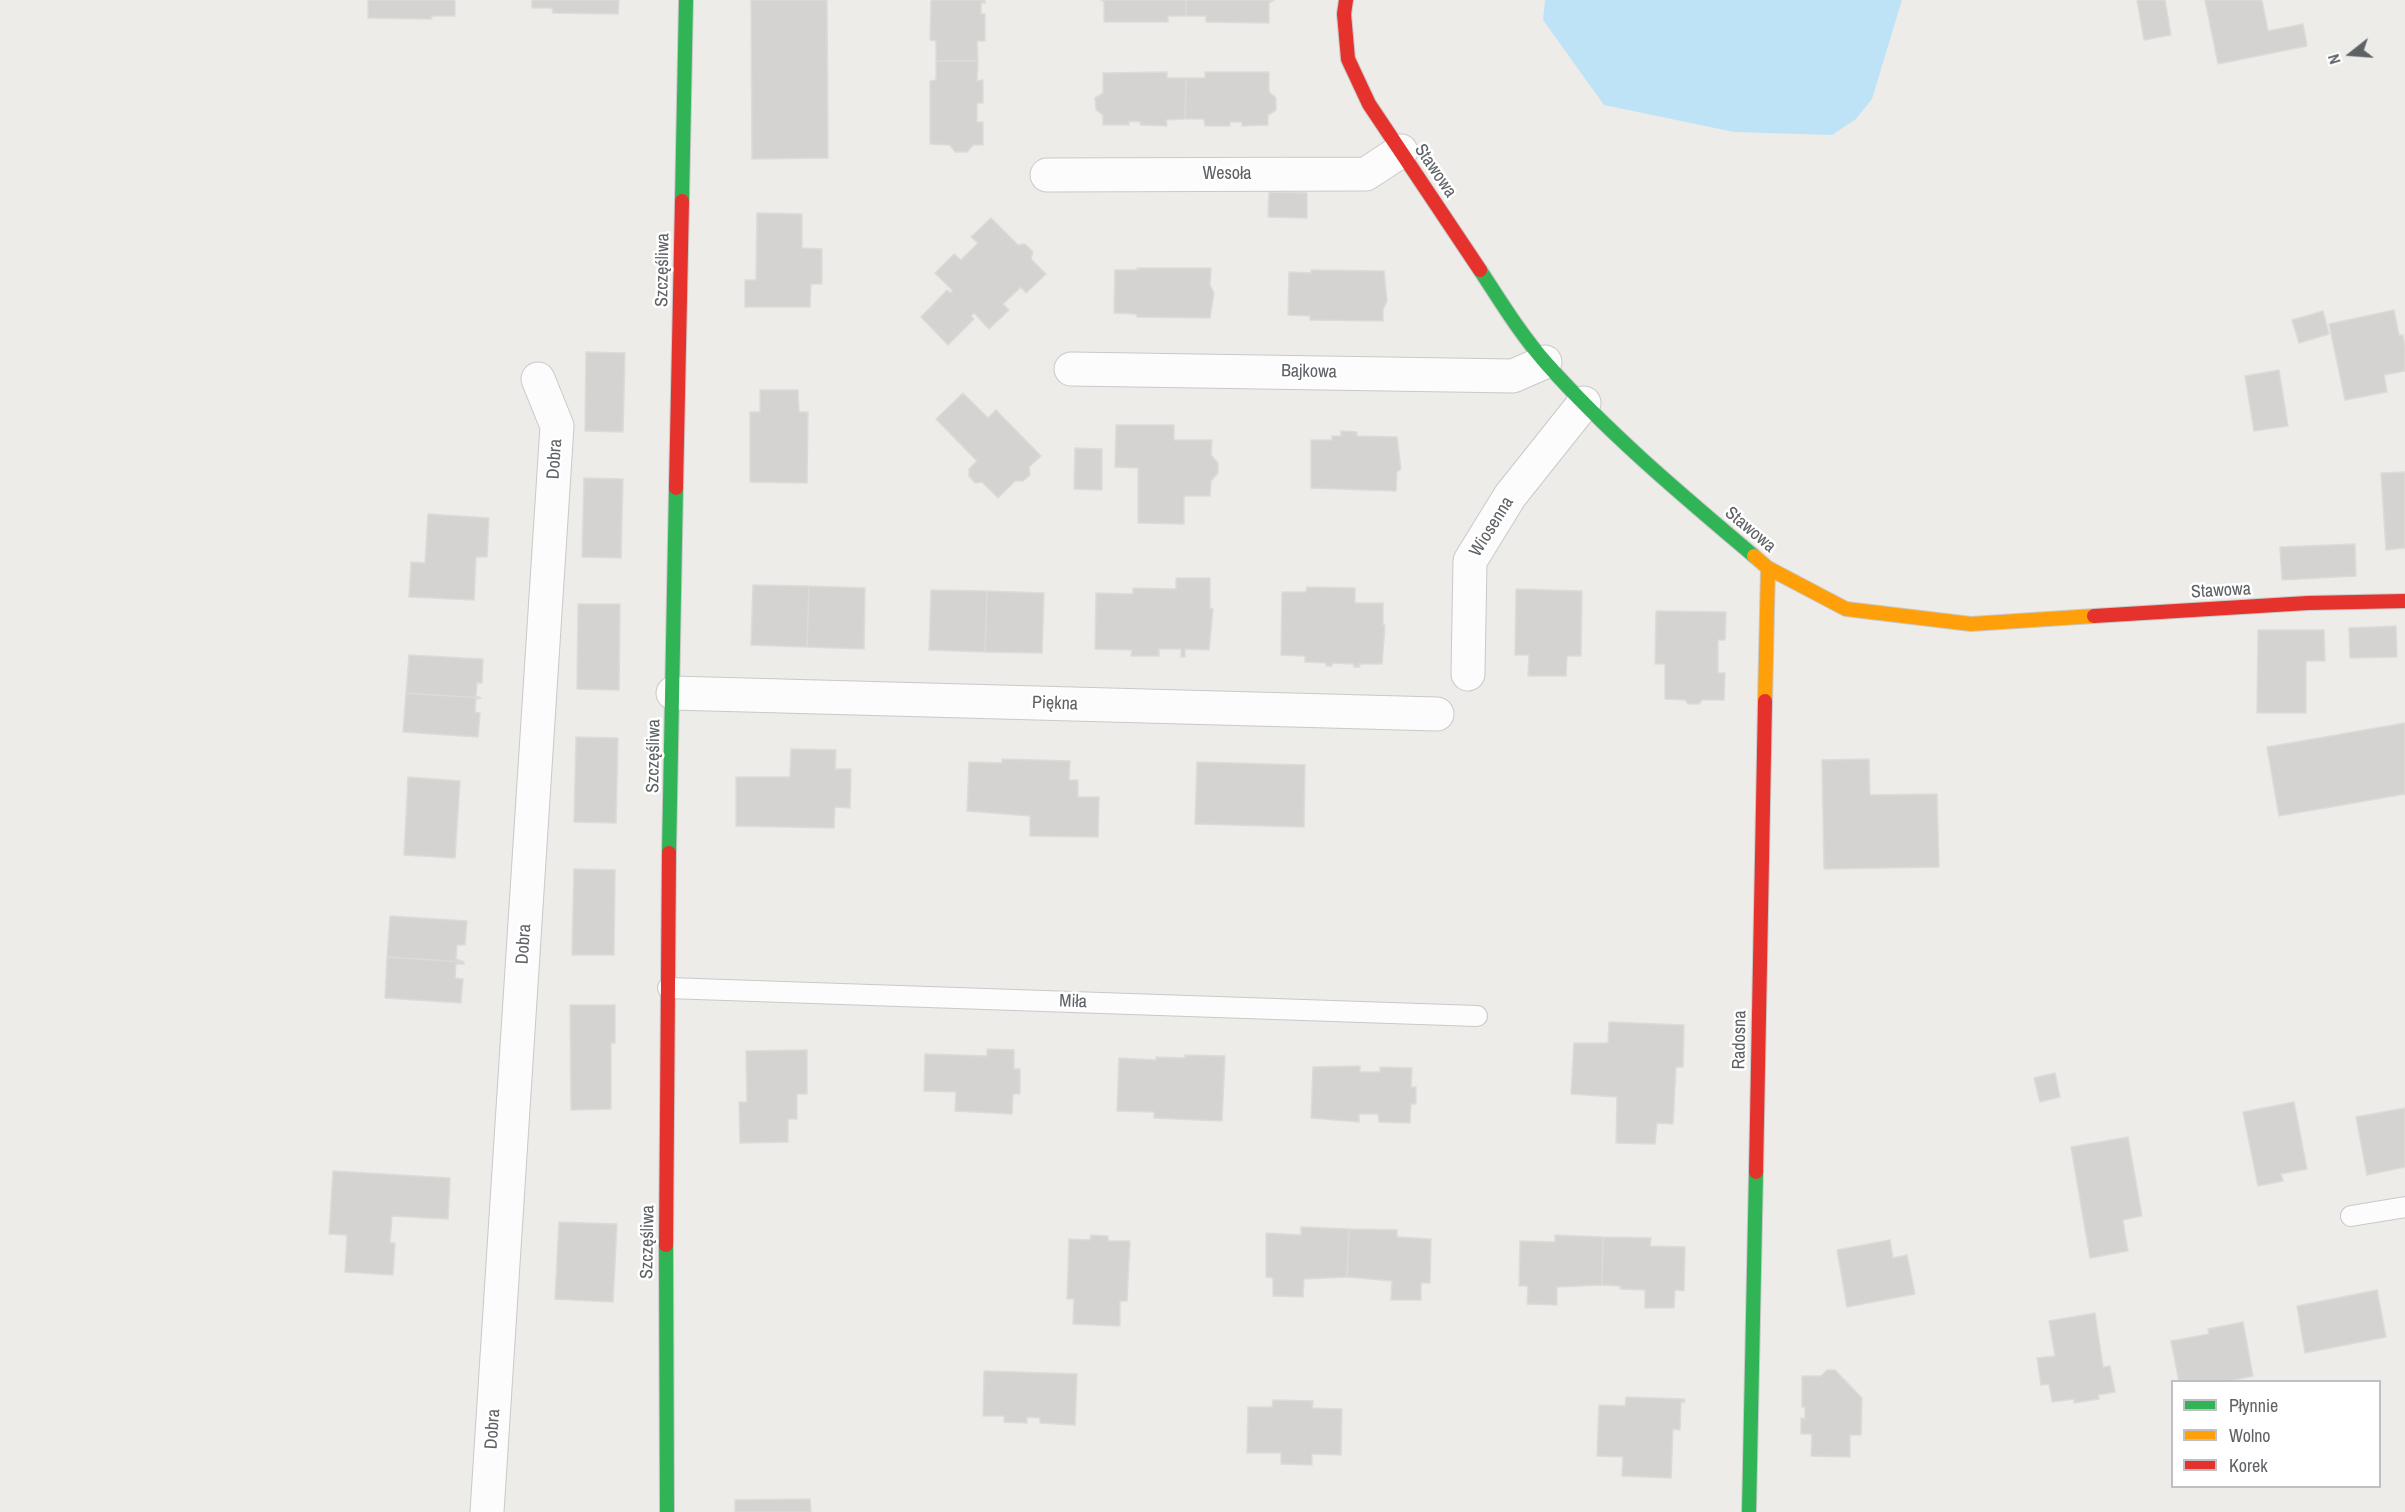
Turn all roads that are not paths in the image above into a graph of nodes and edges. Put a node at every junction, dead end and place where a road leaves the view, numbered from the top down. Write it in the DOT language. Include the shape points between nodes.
graph roads {
  1 [pos="686,0"];
  2 [pos="1346,0"];
  3 [pos="1401,151"];
  4 [pos="1047,175"];
  5 [pos="1545,362"];
  6 [pos="1071,369"];
  7 [pos="538,379"];
  8 [pos="1584,403"];
  9 [pos="1768,568"];
  10 [pos="2405,601"];
  11 [pos="1468,674"];
  12 [pos="673,693"];
  13 [pos="1437,714"];
  14 [pos="668,988"];
  15 [pos="1477,1016"];
  16 [pos="2405,1207"];
  17 [pos="2351,1216"];
  18 [pos="487,1512"];
  19 [pos="667,1512"];
  20 [pos="1749,1512"];
  1 -- 12 [label="street, Szczęśliwa"];
  2 -- 3 [label="street, Stawowa" via="1348,59 1369,104"];
  3 -- 4 [label="street, Wesoła" via="1366,174"];
  3 -- 5 [label="street, Stawowa"];
  5 -- 6 [label="street, Bajkowa" via="1513,376"];
  5 -- 8 [label="street, Stawowa"];
  7 -- 18 [label="street, Dobra" via="557,426"];
  8 -- 9 [label="street, Stawowa" via="1672,488"];
  8 -- 11 [label="street, Wiosenna" via="1510,496 1470,561"];
  9 -- 10 [label="street, Stawowa" via="1846,609 1971,624 2308,603"];
  9 -- 20 [label="street, Radosna"];
  12 -- 13 [label="street, Piękna"];
  12 -- 14 [label="street, Szczęśliwa"];
  14 -- 15 [label="lane, Miła"];
  14 -- 19 [label="street, Szczęśliwa"];
  16 -- 17 [label="lane"];
}
